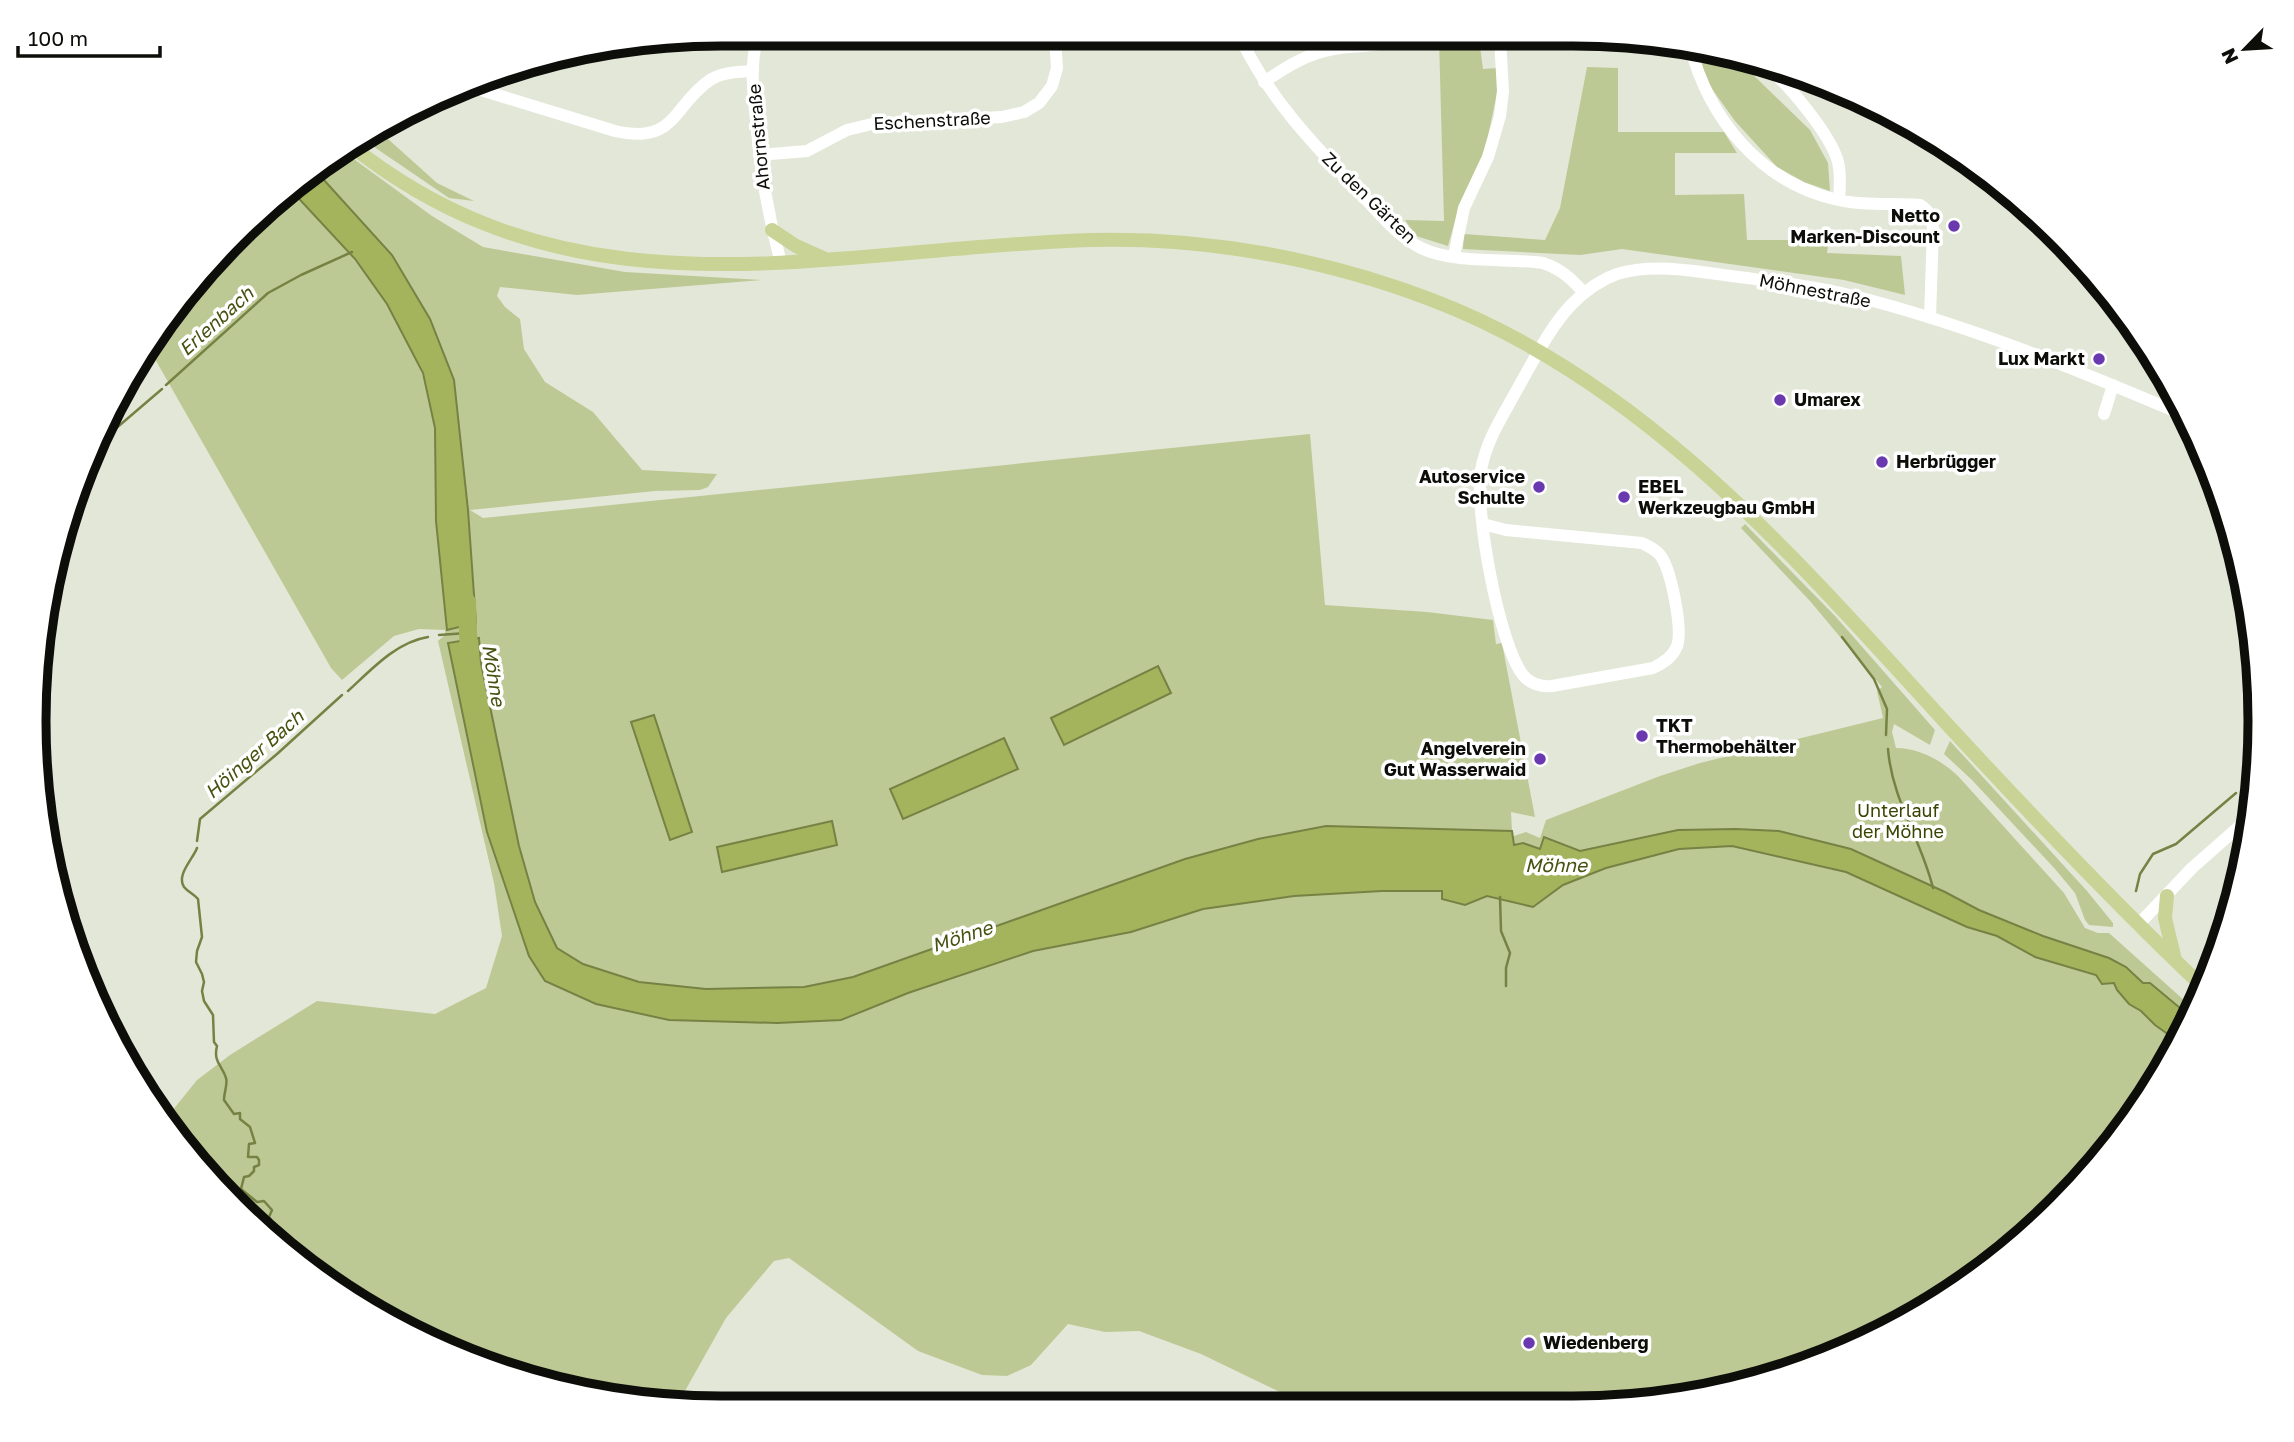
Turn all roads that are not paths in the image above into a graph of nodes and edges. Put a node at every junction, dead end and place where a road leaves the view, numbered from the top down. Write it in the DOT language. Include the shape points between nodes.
graph roads {
  1 [pos="755,46"];
  2 [pos="1056,46"];
  3 [pos="1245,46"];
  4 [pos="1360,46"];
  5 [pos="1500,46"];
  6 [pos="1693,56"];
  7 [pos="753,71"];
  8 [pos="1777,77"];
  9 [pos="1264,82"];
  10 [pos="481,90"];
  11 [pos="359,151"];
  12 [pos="759,155"];
  13 [pos="1839,200"];
  14 [pos="772,230"];
  15 [pos="1454,256"];
  16 [pos="826,260"];
  17 [pos="781,263"];
  18 [pos="1584,293"];
  19 [pos="1930,317"];
  20 [pos="1539,352"];
  21 [pos="2113,386"];
  22 [pos="2173,411"];
  23 [pos="2104,414"];
  24 [pos="1483,524"];
  25 [pos="2240,825"];
  26 [pos="2167,896"];
  27 [pos="2138,926"];
  28 [pos="2176,961"];
  29 [pos="2197,981"];
  1 -- 7 [label="street"];
  2 -- 12 [label="street, Eschenstraße" via="1058,68 1052,86 1039,103 1024,112 859,126 807,151"];
  3 -- 9 [label="street, Zu den Gärten"];
  4 -- 9 [label="street" via="1311,55"];
  5 -- 15 [label="street" via="1500,116 1488,157 1464,208"];
  6 -- 13 [label="street" via="1719,114 1755,158 1791,183"];
  7 -- 10 [label="street, Ahornstraße" via="715,77 666,125 638,135"];
  7 -- 12 [label="street, Ahornstraße"];
  8 -- 13 [label="street" via="1834,153"];
  9 -- 15 [label="street, Zu den Gärten" via="1308,138 1396,230 1422,248"];
  11 -- 17 [label="main road" via="441,204 535,242 645,261"];
  12 -- 14 [label="street, Ahornstraße"];
  13 -- 19 [label="street" via="1927,209 1933,229"];
  14 -- 16 [label="main road"];
  14 -- 17 [label="street, Ahornstraße"];
  15 -- 18 [label="street, Zu den Gärten" via="1543,263 1568,276"];
  16 -- 17 [label="main road"];
  16 -- 20 [label="main road" via="1094,240 1174,242 1249,251 1334,268 1417,294"];
  18 -- 19 [label="street, Möhnestraße" via="1616,275 1658,269 1817,288"];
  18 -- 20 [label="street, Möhnestraße"];
  19 -- 21 [label="street, Möhnestraße"];
  20 -- 24 [label="street, Möhnestraße" via="1497,424 1485,455 1480,473"];
  20 -- 27 [label="main road" via="1643,421 1728,494 1823,587"];
  21 -- 22 [label="street, Möhnestraße"];
  21 -- 23 [label="street"];
  24 -- 24 [label="street, Möhnestraße" via="1496,608 1524,677 1543,687 1653,668 1677,646 1668,572 1660,556 1642,543"];
  25 -- 26 [label="street"];
  26 -- 27 [label="street"];
  26 -- 28 [label="main road" via="2165,918"];
  27 -- 28 [label="main road"];
  28 -- 29 [label="main road"];
}
